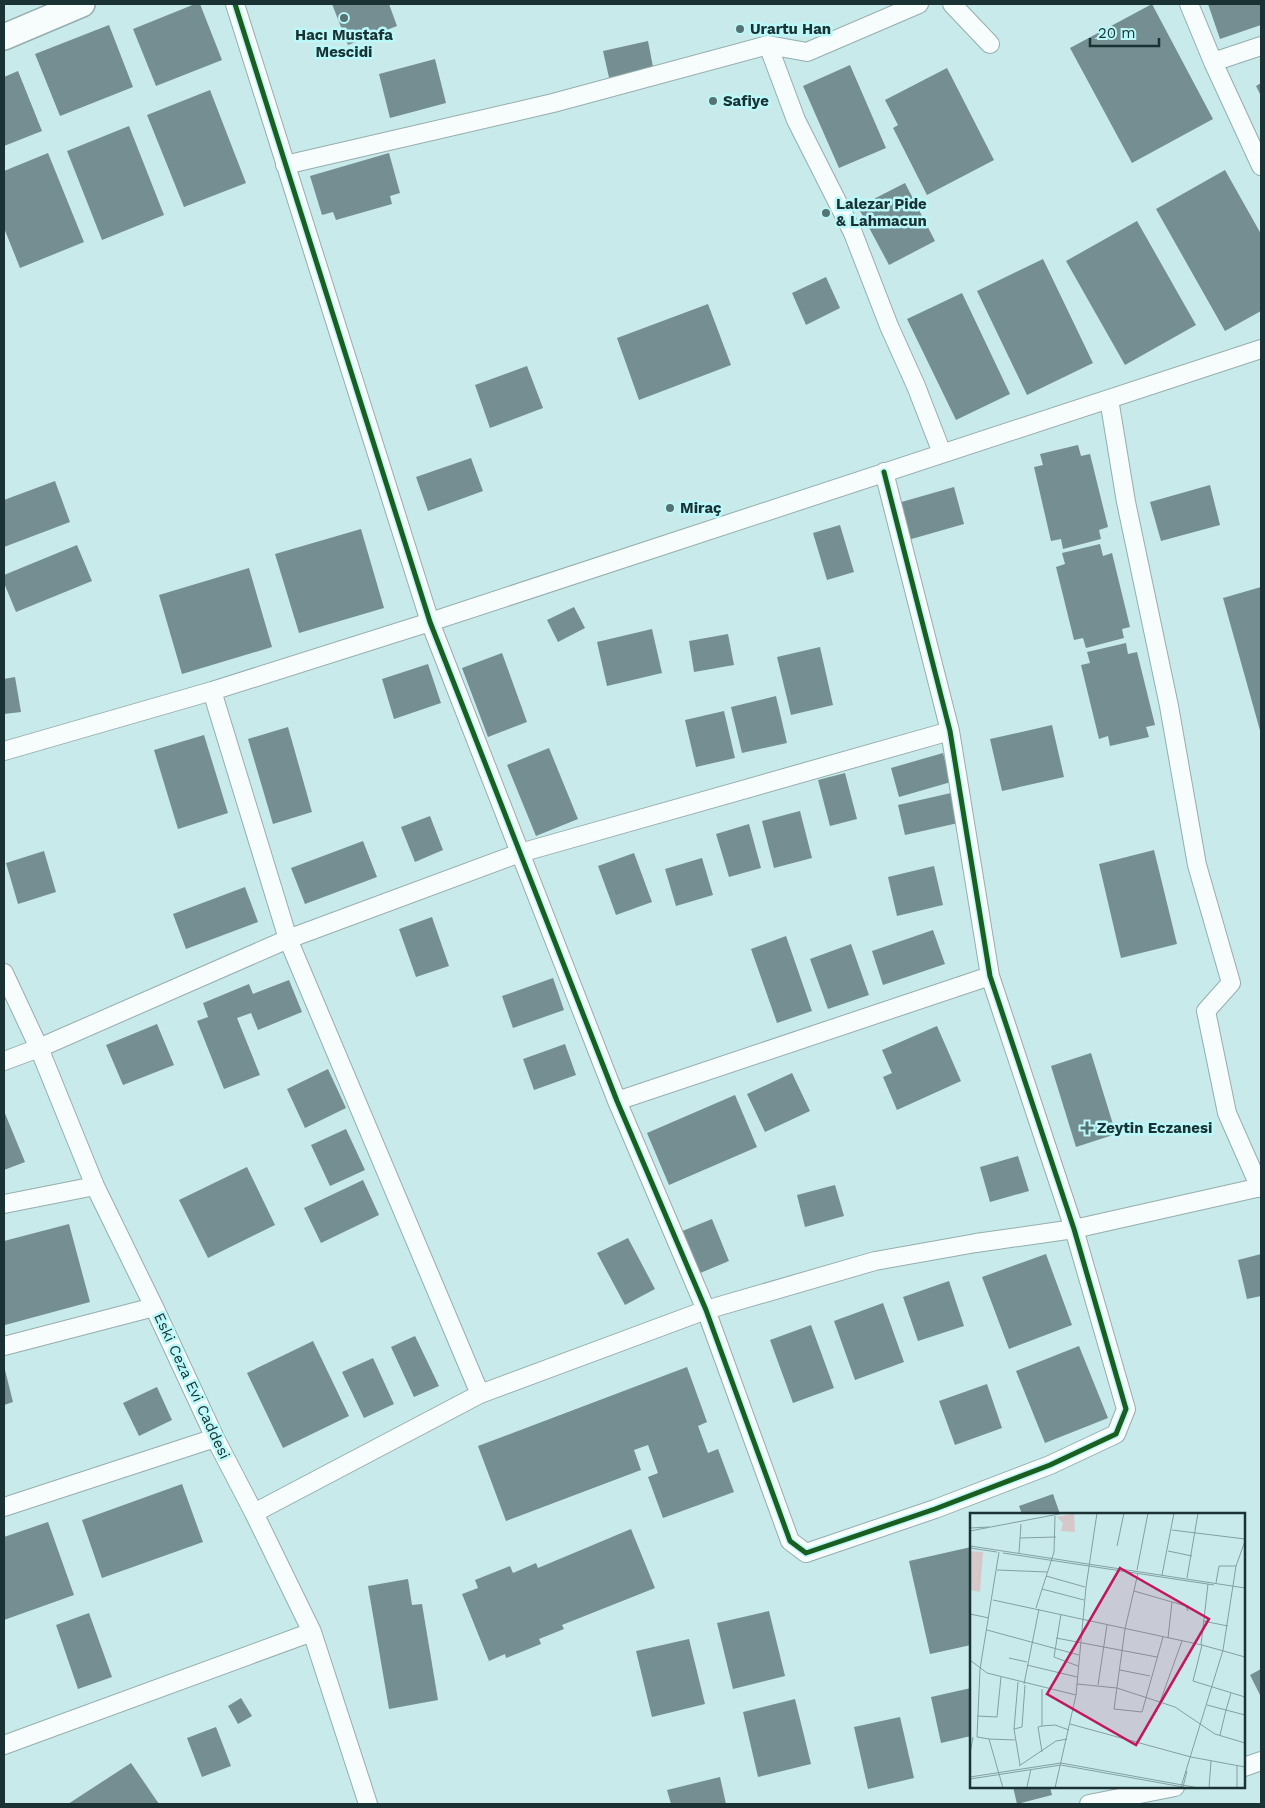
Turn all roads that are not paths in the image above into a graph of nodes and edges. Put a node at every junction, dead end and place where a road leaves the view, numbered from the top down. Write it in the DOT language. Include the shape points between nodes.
graph roads {
  1 [pos="82,4"];
  2 [pos="235,4"];
  3 [pos="919,4"];
  4 [pos="952,4"];
  5 [pos="1189,4"];
  6 [pos="4,36"];
  7 [pos="990,44"];
  8 [pos="768,45"];
  9 [pos="1261,46"];
  10 [pos="1213,62"];
  11 [pos="285,165"];
  12 [pos="1261,166"];
  13 [pos="1261,349"];
  14 [pos="1109,399"];
  15 [pos="942,453"];
  16 [pos="884,472"];
  17 [pos="430,622"];
  18 [pos="212,691"];
  19 [pos="950,730"];
  20 [pos="4,751"];
  21 [pos="520,853"];
  22 [pos="288,939"];
  23 [pos="4,973"];
  24 [pos="990,976"];
  25 [pos="39,1048"];
  26 [pos="4,1061"];
  27 [pos="617,1101"];
  28 [pos="96,1186"];
  29 [pos="1261,1188"];
  30 [pos="4,1204"];
  31 [pos="1074,1229"];
  32 [pos="154,1307"];
  33 [pos="706,1310"];
  34 [pos="4,1346"];
  35 [pos="480,1394"];
  36 [pos="214,1438"];
  37 [pos="4,1507"];
  38 [pos="254,1513"];
  39 [pos="312,1632"];
  40 [pos="4,1745"];
  41 [pos="1261,1761"];
  42 [pos="1245,1767"];
  43 [pos="1170,1788"];
  44 [pos="368,1804"];
  45 [pos="1089,1804"];
  1 -- 6 [label="main road"];
  2 -- 11 [label="street"];
  3 -- 8 [label="street" via="807,52"];
  4 -- 7 [label="street"];
  5 -- 10 [label="street"];
  8 -- 11 [label="street" via="553,103"];
  8 -- 15 [label="street" via="796,120 853,233"];
  9 -- 10 [label="street"];
  10 -- 12 [label="street"];
  11 -- 17 [label="street"];
  13 -- 14 [label="street"];
  14 -- 15 [label="street"];
  14 -- 29 [label="street" via="1197,865 1231,983 1206,1011 1227,1113"];
  15 -- 16 [label="street"];
  16 -- 17 [label="street"];
  16 -- 19 [label="street"];
  17 -- 18 [label="street"];
  17 -- 21 [label="street"];
  18 -- 20 [label="street"];
  18 -- 22 [label="street"];
  19 -- 21 [label="street"];
  19 -- 24 [label="street"];
  21 -- 22 [label="street"];
  21 -- 27 [label="street"];
  22 -- 25 [label="street"];
  22 -- 35 [label="street"];
  23 -- 25 [label="street, Eski Ceza Evi Caddesi"];
  24 -- 27 [label="street"];
  24 -- 31 [label="street"];
  25 -- 26 [label="street"];
  25 -- 28 [label="street, Eski Ceza Evi Caddesi"];
  27 -- 33 [label="street"];
  28 -- 30 [label="street"];
  28 -- 32 [label="street, Eski Ceza Evi Caddesi"];
  29 -- 31 [label="street"];
  31 -- 33 [label="street" via="875,1261"];
  31 -- 33 [label="street" via="1126,1409 1116,1434 1050,1465 935,1510 806,1553 790,1541"];
  32 -- 34 [label="street"];
  32 -- 36 [label="street, Eski Ceza Evi Caddesi"];
  33 -- 35 [label="street"];
  35 -- 38 [label="street"];
  36 -- 37 [label="street"];
  36 -- 38 [label="street, Eski Ceza Evi Caddesi"];
  38 -- 39 [label="street, Eski Ceza Evi Caddesi"];
  39 -- 40 [label="street"];
  39 -- 44 [label="street, Eski Ceza Evi Caddesi"];
  41 -- 42 [label="street"];
  43 -- 45 [label="street"];
}
